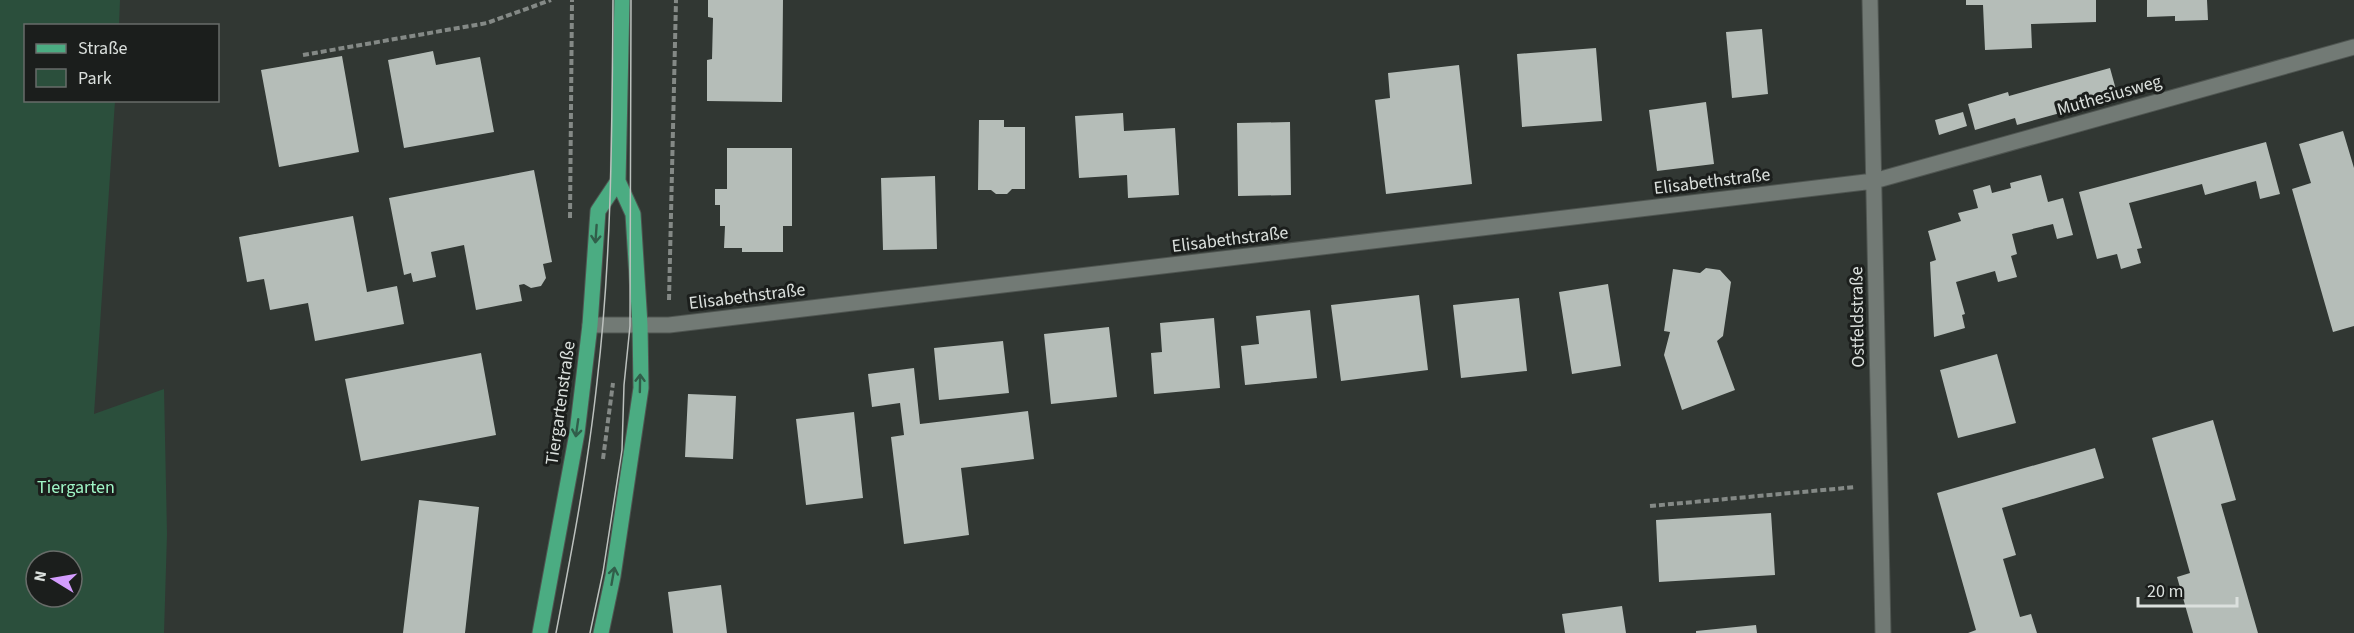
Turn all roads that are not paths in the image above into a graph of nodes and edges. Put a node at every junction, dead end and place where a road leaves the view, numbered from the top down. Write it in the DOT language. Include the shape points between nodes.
graph roads {
  1 [pos="622,0"];
  2 [pos="1870,0"];
  3 [pos="2354,47"];
  4 [pos="618,181"];
  5 [pos="1874,181"];
  6 [pos="590,325"];
  7 [pos="640,325"];
  8 [pos="540,633"];
  9 [pos="602,633"];
  10 [pos="1883,633"];
  1 -- 4 [label="main road"];
  2 -- 5 [label="street, Ostfeldstraße"];
  3 -- 5 [label="street, Muthesiusweg"];
  4 -- 6 [label="main road, Tiergartenstraße, one-way" via="598,211"];
  4 -- 7 [label="main road" via="633,214"];
  5 -- 7 [label="street, Elisabethstraße" via="669,326"];
  5 -- 10 [label="street, Ostfeldstraße"];
  6 -- 7 [label="street, Elisabethstraße"];
  6 -- 8 [label="main road, Tiergartenstraße, one-way" via="573,453"];
  9 -- 7 [label="main road, one-way" via="641,388"];
}
